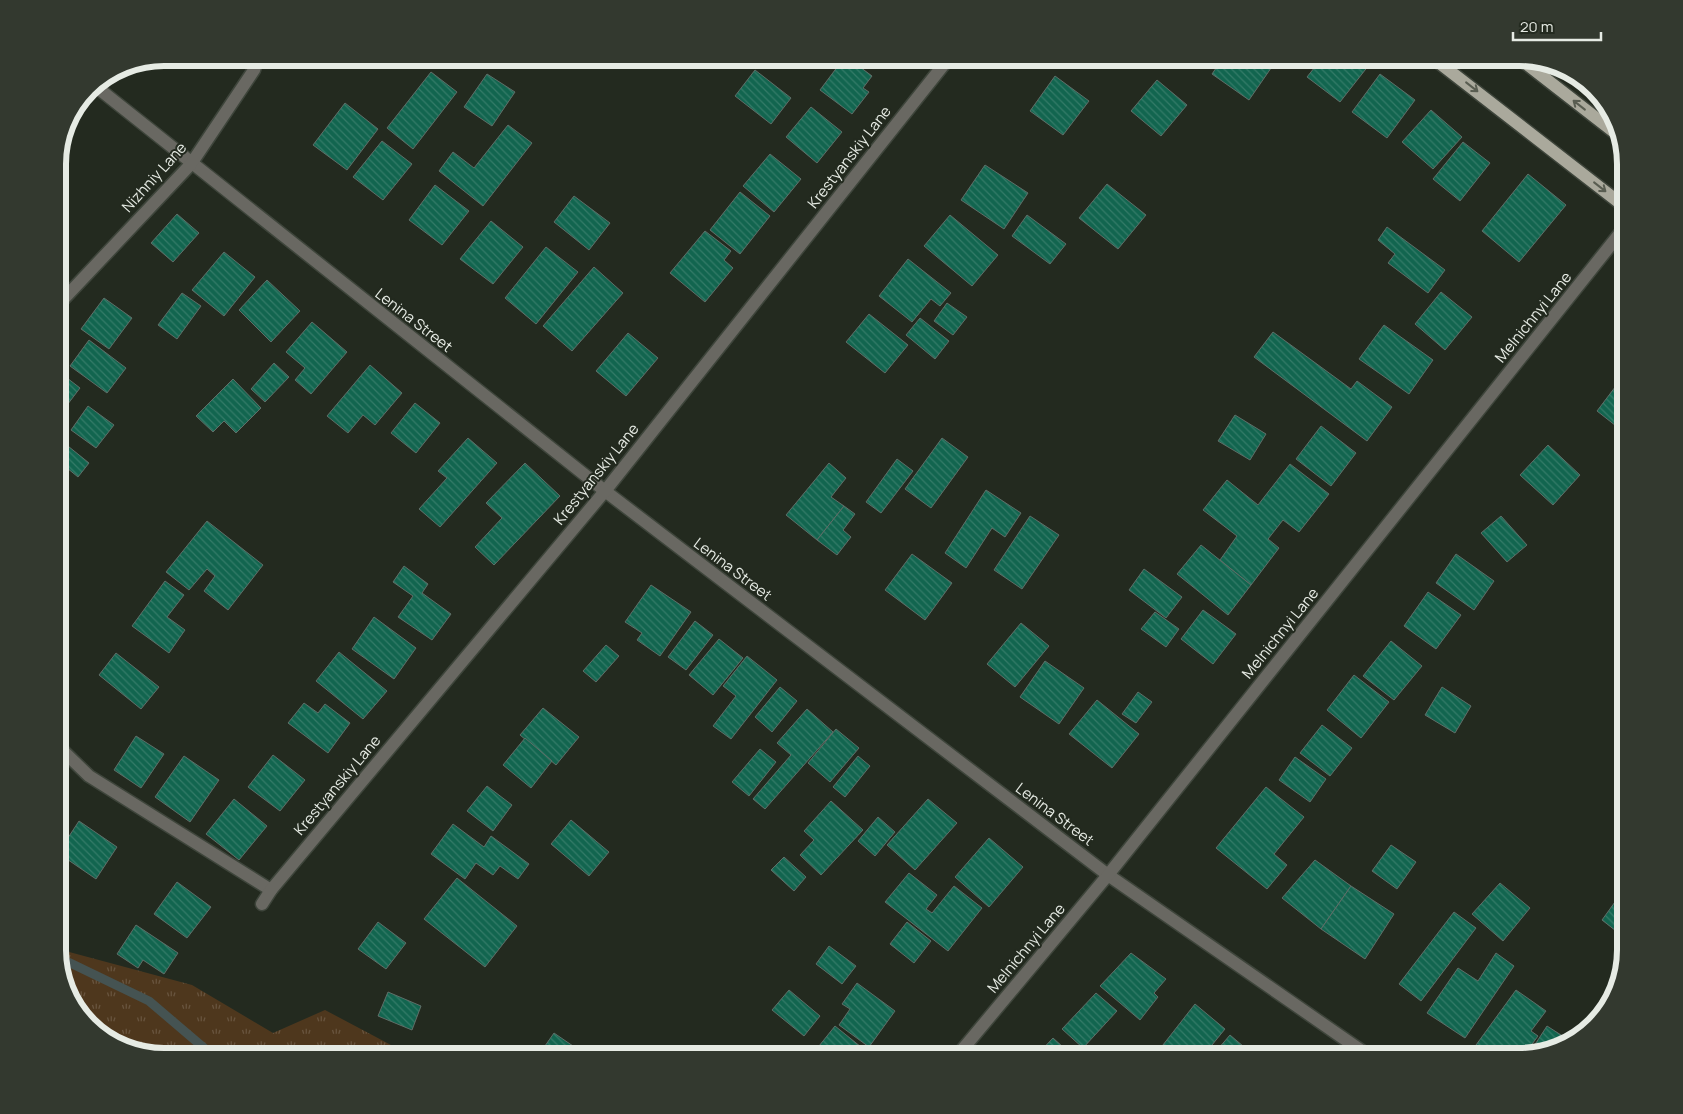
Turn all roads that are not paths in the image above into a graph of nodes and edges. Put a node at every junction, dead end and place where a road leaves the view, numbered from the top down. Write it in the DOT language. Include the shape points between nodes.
graph roads {
  1 [pos="255,66"];
  2 [pos="943,66"];
  3 [pos="1443,66"];
  4 [pos="1531,67"];
  5 [pos="101,90"];
  6 [pos="1609,128"];
  7 [pos="191,164"];
  8 [pos="1617,200"];
  9 [pos="1617,238"];
  10 [pos="66,297"];
  11 [pos="605,491"];
  12 [pos="66,754"];
  13 [pos="1108,875"];
  14 [pos="271,890"];
  15 [pos="262,904"];
  16 [pos="964,1048"];
  17 [pos="1357,1048"];
  1 -- 7 [label="street, Nizhniy Lane"];
  2 -- 11 [label="street, Krestyanskiy Lane"];
  3 -- 8 [label="main road, one-way"];
  6 -- 4 [label="main road, one-way"];
  5 -- 7 [label="street, Lenina Street"];
  7 -- 10 [label="street, Nizhniy Lane"];
  7 -- 11 [label="street, Lenina Street"];
  9 -- 13 [label="street, Melnichnyi Lane"];
  11 -- 13 [label="street, Lenina Street"];
  11 -- 14 [label="street, Krestyanskiy Lane"];
  12 -- 14 [label="street" via="89,776"];
  13 -- 16 [label="street, Melnichnyi Lane"];
  13 -- 17 [label="street, Lenina Street"];
  14 -- 15 [label="street, Krestyanskiy Lane"];
}
